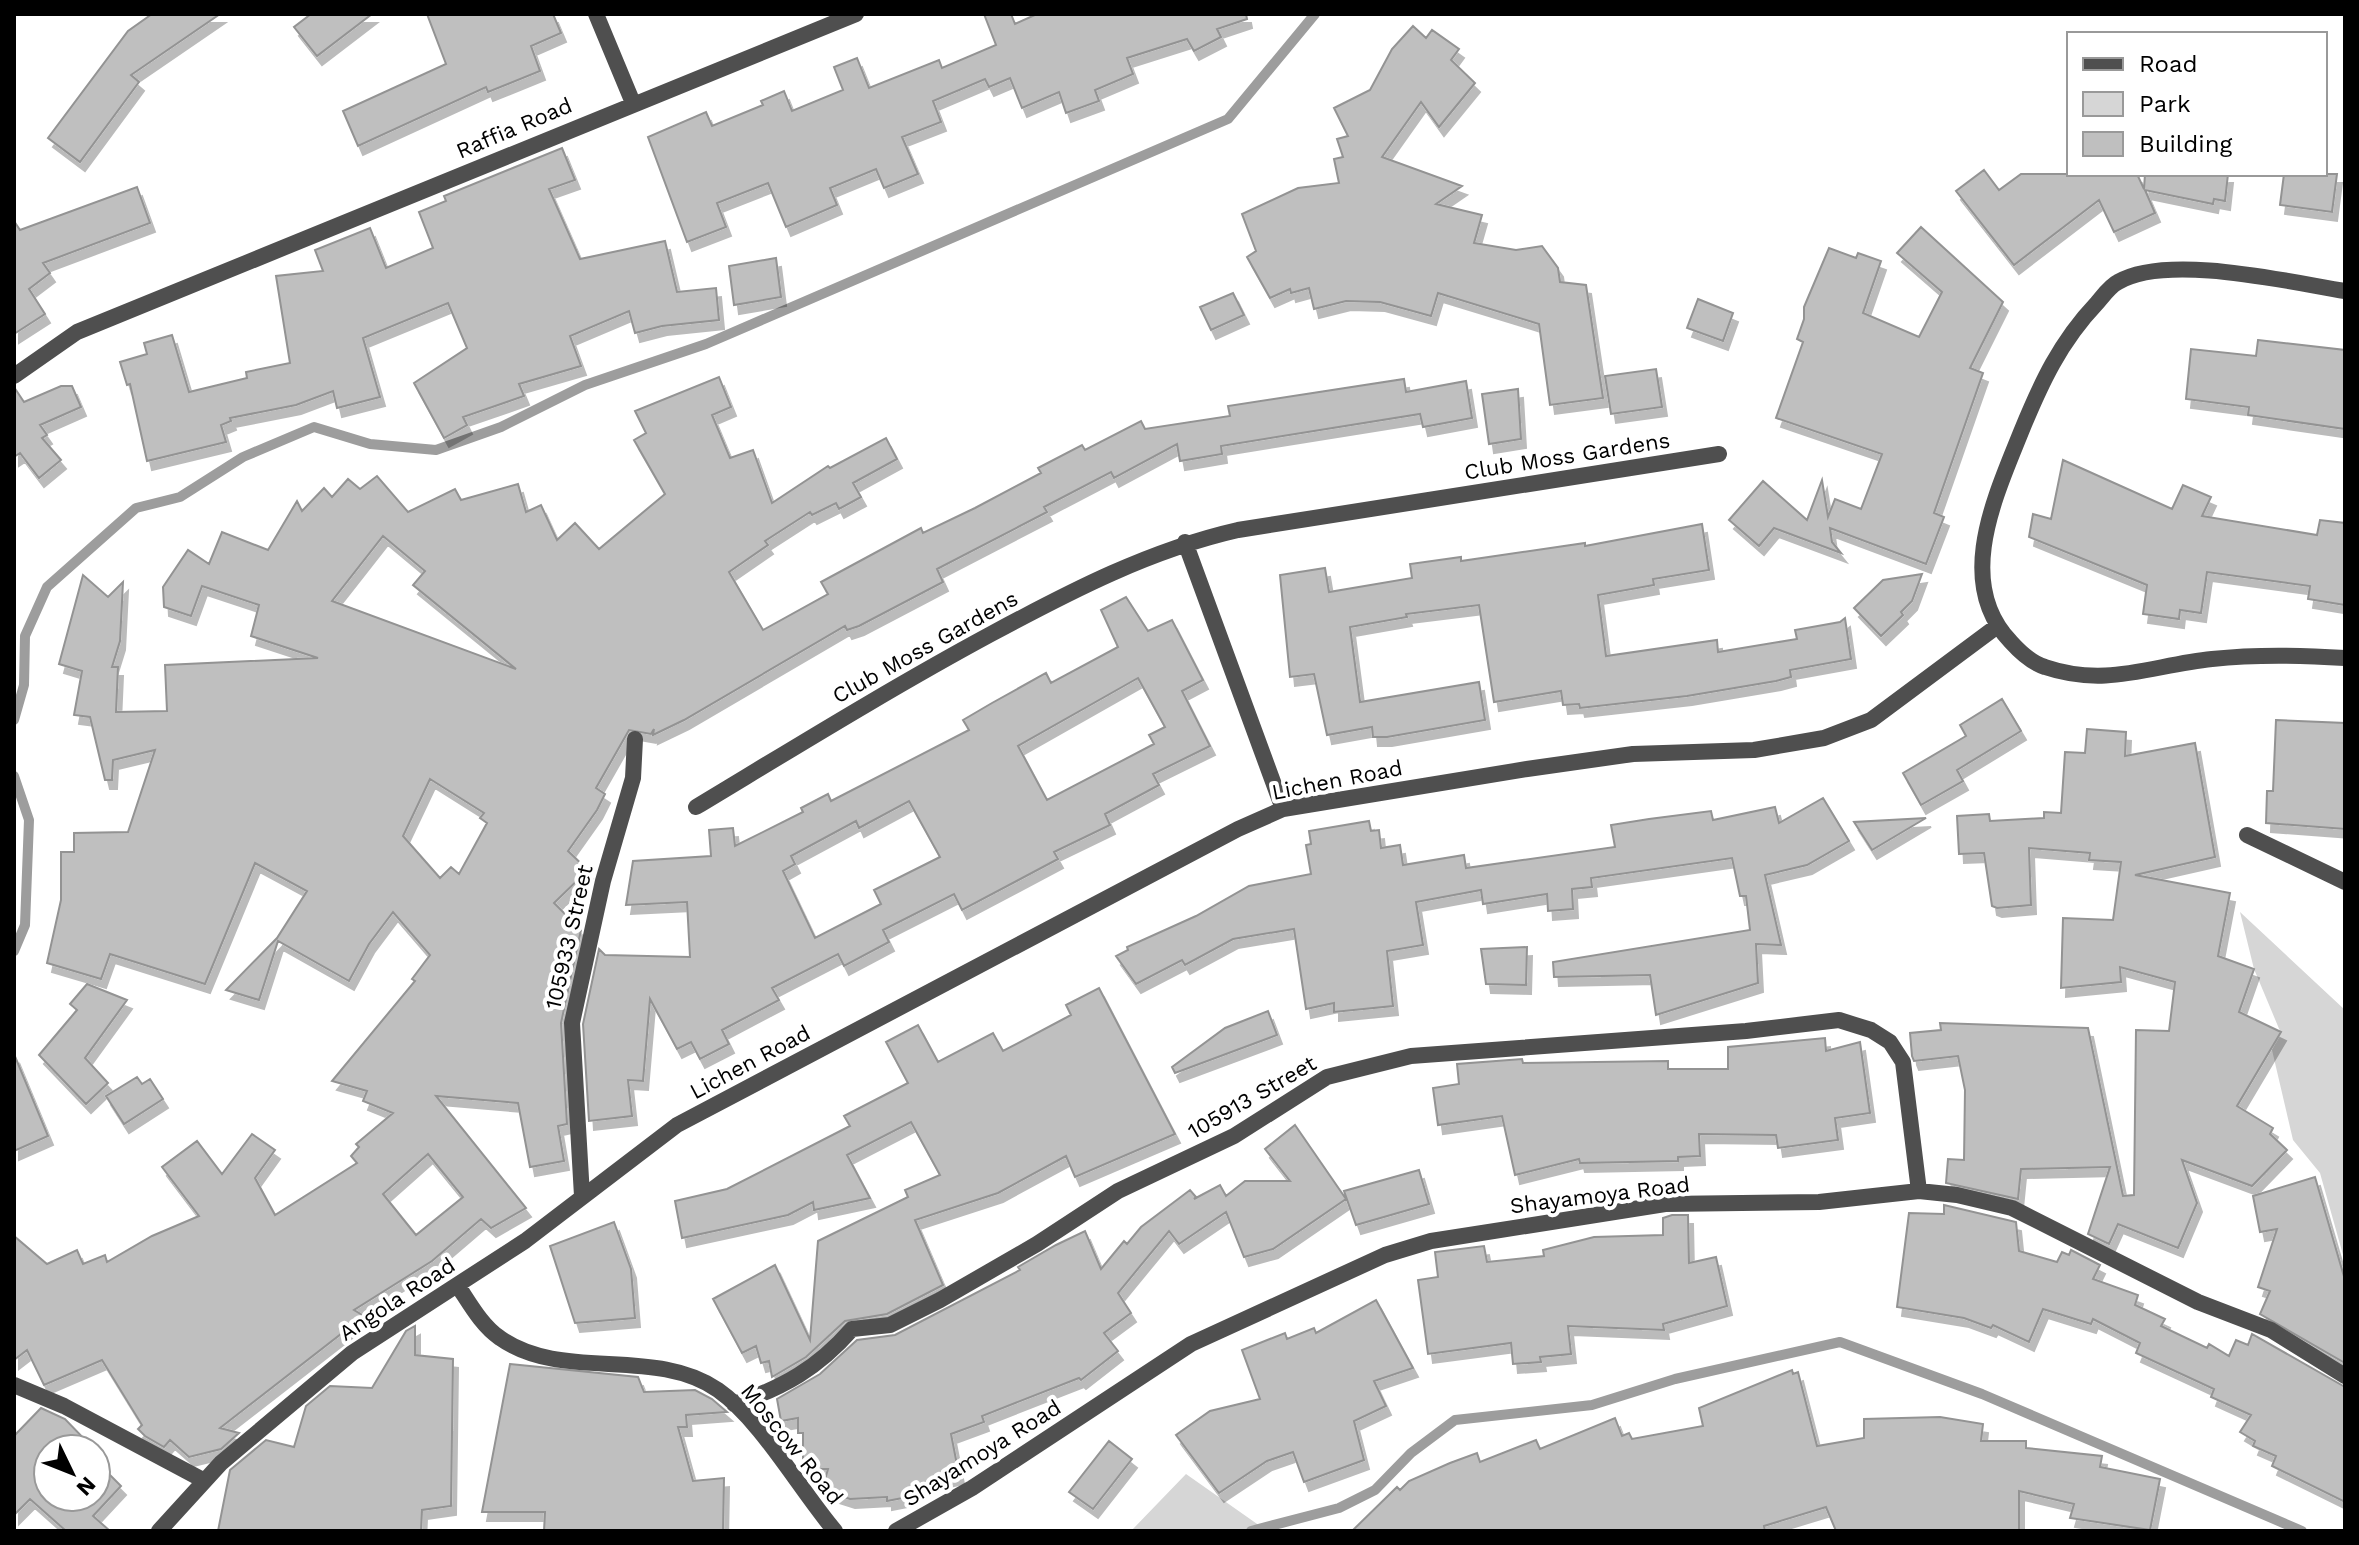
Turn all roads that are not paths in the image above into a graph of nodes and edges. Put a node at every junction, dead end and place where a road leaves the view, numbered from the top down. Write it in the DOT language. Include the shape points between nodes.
graph roads {
  1 [pos="596,14"];
  2 [pos="856,14"];
  3 [pos="633,103"];
  4 [pos="2345,291"];
  5 [pos="14,376"];
  6 [pos="1719,454"];
  7 [pos="1185,542"];
  8 [pos="1996,627"];
  9 [pos="2345,658"];
  10 [pos="635,739"];
  11 [pos="696,807"];
  12 [pos="1283,809"];
  13 [pos="2247,835"];
  14 [pos="2345,882"];
  15 [pos="677,1125"];
  16 [pos="1919,1191"];
  17 [pos="582,1196"];
  18 [pos="458,1286"];
  19 [pos="2345,1376"];
  20 [pos="14,1385"];
  21 [pos="734,1404"];
  22 [pos="203,1480"];
  23 [pos="166,1527"];
  24 [pos="835,1531"];
  25 [pos="896,1531"];
  1 -- 3 [label="street"];
  2 -- 3 [label="street, Raffia Road"];
  3 -- 5 [label="street, Raffia Road" via="77,332"];
  4 -- 8 [label="street" via="2227,273 2152,269 2117,282 2070,330 2045,372 1990,509 1984,597"];
  6 -- 7 [label="street, Club Moss Gardens"];
  7 -- 11 [label="street, Club Moss Gardens" via="1037,609 910,677"];
  7 -- 12 [label="street"];
  8 -- 9 [label="street" via="2043,667 2092,677 2135,675 2231,657"];
  8 -- 12 [label="street, Lichen Road" via="1871,720 1824,738 1754,750 1633,754"];
  10 -- 17 [label="street, 105933 Street" via="633,778 603,881 572,1023"];
  12 -- 15 [label="street, Lichen Road"];
  13 -- 14 [label="street"];
  15 -- 17 [label="street, Angola Road"];
  16 -- 19 [label="street, Shayamoya Road" via="2012,1208 2198,1302 2271,1330"];
  16 -- 21 [label="street, 105913 Street" via="1903,1062 1890,1042 1839,1020 1411,1056 1327,1077 1234,1136 1118,1191 940,1300 890,1325 852,1329 825,1360"];
  16 -- 25 [label="street, Shayamoya Road" via="1819,1202 1665,1204 1431,1241 1385,1255 1191,1344 986,1480"];
  17 -- 18 [label="street, Angola Road"];
  18 -- 21 [label="street, Moscow Road" via="484,1324 525,1351 691,1377"];
  18 -- 22 [label="street, Angola Road" via="352,1353"];
  20 -- 22 [label="street"];
  21 -- 24 [label="street, Moscow Road"];
  22 -- 23 [label="street, Angola Road"];
}
